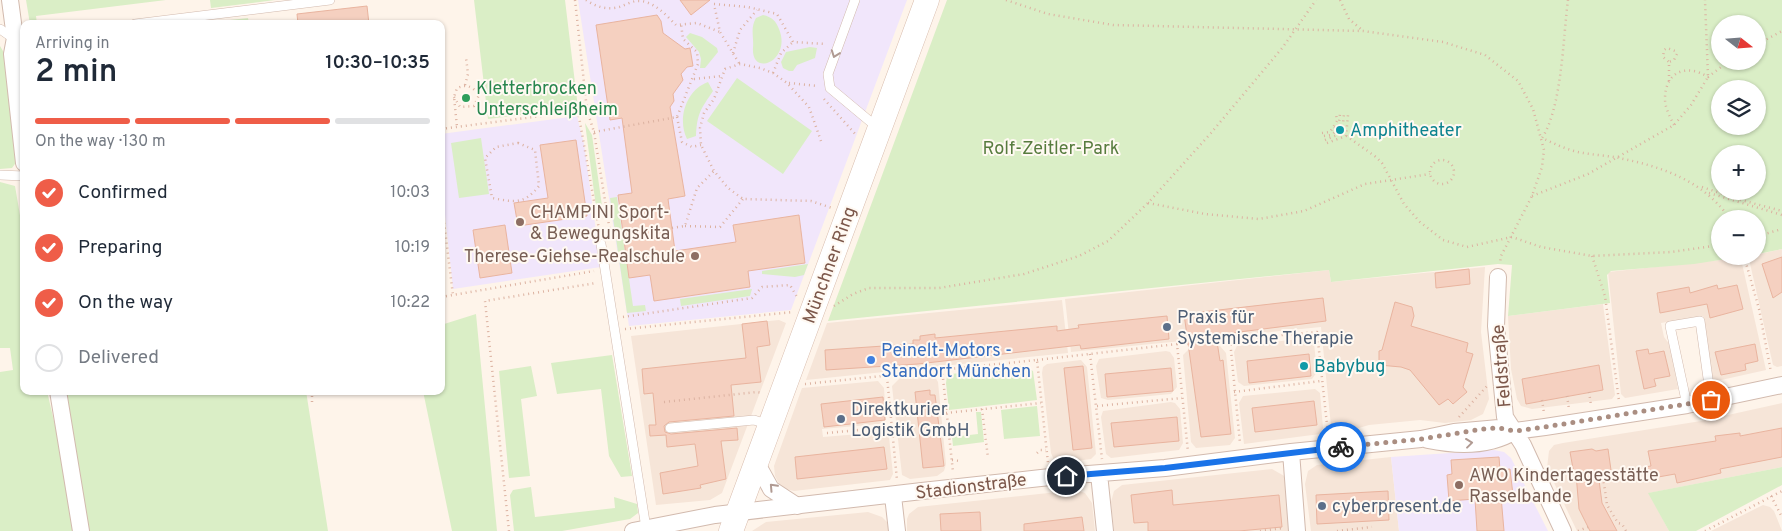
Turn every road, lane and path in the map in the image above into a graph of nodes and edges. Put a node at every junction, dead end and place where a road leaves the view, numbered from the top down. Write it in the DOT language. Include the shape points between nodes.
graph roads {
  1 [pos="10,0"];
  2 [pos="330,0"];
  3 [pos="576,0"];
  4 [pos="586,0"];
  5 [pos="636,0"];
  6 [pos="855,0"];
  7 [pos="927,0"];
  8 [pos="1006,0"];
  9 [pos="1316,0"];
  10 [pos="1340,0"];
  11 [pos="1568,0"];
  12 [pos="1705,0"];
  13 [pos="1013,2"];
  14 [pos="758,9"];
  15 [pos="168,20"];
  16 [pos="681,24"];
  17 [pos="0,29"];
  18 [pos="1294,30"];
  19 [pos="1363,30"];
  20 [pos="720,32"];
  21 [pos="1782,32"];
  22 [pos="13,38"];
  23 [pos="1766,40"];
  24 [pos="793,42"];
  25 [pos="825,44"];
  26 [pos="733,54"];
  27 [pos="466,58"];
  28 [pos="1670,62"];
  29 [pos="740,64"];
  30 [pos="1716,70"];
  31 [pos="773,73"];
  32 [pos="722,76"];
  33 [pos="1708,76"];
  34 [pos="694,80"];
  35 [pos="1669,81"];
  36 [pos="787,83"];
  37 [pos="465,85"];
  38 [pos="819,86"];
  39 [pos="454,97"];
  40 [pos="587,110"];
  41 [pos="578,111"];
  42 [pos="1340,114"];
  43 [pos="1348,115"];
  44 [pos="677,117"];
  45 [pos="1674,125"];
  46 [pos="20,127"];
  47 [pos="457,127"];
  48 [pos="1334,127"];
  49 [pos="445,128"];
  50 [pos="880,130"];
  51 [pos="1338,130"];
  52 [pos="594,132"];
  53 [pos="1342,133"];
  54 [pos="1346,136"];
  55 [pos="1325,138"];
  56 [pos="1542,138"];
  57 [pos="821,141"];
  58 [pos="701,145"];
  59 [pos="535,150"];
  60 [pos="1620,158"];
  61 [pos="714,171"];
  62 [pos="1430,174"];
  63 [pos="0,175"];
  64 [pos="20,176"];
  65 [pos="1392,182"];
  66 [pos="1697,186"];
  67 [pos="1707,193"];
  68 [pos="1532,196"];
  69 [pos="743,199"];
  70 [pos="1148,203"];
  71 [pos="833,209"];
  72 [pos="1724,210"];
  73 [pos="1782,210"];
  74 [pos="1782,215"];
  75 [pos="685,226"];
  76 [pos="672,228"];
  77 [pos="1782,229"];
  78 [pos="445,230"];
  79 [pos="1766,234"];
  80 [pos="1512,237"];
  81 [pos="612,242"];
  82 [pos="602,244"];
  83 [pos="1711,246"];
  84 [pos="1592,256"];
  85 [pos="1746,265"];
  86 [pos="605,269"];
  87 [pos="1498,277"];
  88 [pos="607,282"];
  89 [pos="453,295"];
  90 [pos="445,296"];
  91 [pos="799,299"];
  92 [pos="839,303"];
  93 [pos="622,308"];
  94 [pos="794,312"];
  95 [pos="623,317"];
  96 [pos="614,319"];
  97 [pos="625,328"];
  98 [pos="1230,340"];
  99 [pos="1177,344"];
  100 [pos="1090,354"];
  101 [pos="1037,360"];
  102 [pos="942,369"];
  103 [pos="1500,371"];
  104 [pos="886,377"];
  105 [pos="1777,379"];
  106 [pos="1322,381"];
  107 [pos="802,383"];
  108 [pos="1234,392"];
  109 [pos="1589,392"];
  110 [pos="764,394"];
  111 [pos="59,395"];
  112 [pos="312,395"];
  113 [pos="1567,396"];
  114 [pos="1182,398"];
  115 [pos="1542,400"];
  116 [pos="1711,400"];
  117 [pos="312,402"];
  118 [pos="664,402"];
  119 [pos="1041,403"];
  120 [pos="1619,403"];
  121 [pos="1686,405"];
  122 [pos="1096,406"];
  123 [pos="1591,407"];
  124 [pos="982,409"];
  125 [pos="1569,410"];
  126 [pos="1544,412"];
  127 [pos="946,413"];
  128 [pos="770,425"];
  129 [pos="892,427"];
  130 [pos="670,428"];
  131 [pos="1515,431"];
  132 [pos="827,433"];
  133 [pos="1442,434"];
  134 [pos="1328,439"];
  135 [pos="1422,439"];
  136 [pos="1240,448"];
  137 [pos="1046,450"];
  138 [pos="1291,452"];
  139 [pos="1188,453"];
  140 [pos="1037,454"];
  141 [pos="988,458"];
  142 [pos="952,460"];
  143 [pos="960,461"];
  144 [pos="756,462"];
  145 [pos="1622,472"];
  146 [pos="1099,474"];
  147 [pos="1050,477"];
  148 [pos="954,478"];
  149 [pos="1782,490"];
  150 [pos="893,496"];
  151 [pos="1770,496"];
  152 [pos="797,506"];
  153 [pos="1782,517"];
  154 [pos="735,522"];
  155 [pos="1372,527"];
  156 [pos="1588,527"];
  157 [pos="1297,529"];
  158 [pos="640,530"];
  159 [pos="81,531"];
  160 [pos="509,531"];
  161 [pos="897,531"];
  162 [pos="1105,531"];
  163 [pos="1260,531"];
  164 [pos="1337,531"];
  165 [pos="1563,531"];
  166 [pos="1578,531"];
  167 [pos="1626,531"];
  168 [pos="1705,531"];
  1 -- 22 [label="street"];
  2 -- 15 [label="lane"];
  3 -- 40 [label="path"];
  4 -- 5 [label="path" via="596,8 618,8"];
  5 -- 16 [label="path" via="662,10 676,25"];
  6 -- 50 [label="lane, one-way" via="828,74 830,88"];
  7 -- 50 [label="main road, Münchner Ring"];
  8 -- 13 [label="path"];
  9 -- 18 [label="path"];
  10 -- 19 [label="path" via="1349,19"];
  11 -- 56 [label="path" via="1550,126"];
  12 -- 33 [label="path"];
  13 -- 18 [label="path" via="1048,14 1113,25"];
  14 -- 20 [label="path" via="714,4"];
  14 -- 24 [label="path" via="777,14"];
  14 -- 26 [label="path" via="740,30"];
  16 -- 20 [label="path" via="697,23"];
  16 -- 34 [label="path" via="683,39 697,52"];
  17 -- 22 [label="lane"];
  18 -- 19 [label="path"];
  18 -- 70 [label="path" via="1283,47"];
  19 -- 56 [label="path" via="1443,42 1485,55 1518,81 1533,109"];
  20 -- 26 [label="path"];
  21 -- 23 [label="path"];
  22 -- 46 [label="street"];
  24 -- 25 [label="path"];
  24 -- 31 [label="path" via="781,53"];
  26 -- 29 [label="path"];
  27 -- 37 [label="path" via="468,74"];
  28 -- 28 [label="path" via="1676,54 1675,50 1667,48 1663,58"];
  28 -- 35 [label="path"];
  29 -- 31 [label="path"];
  29 -- 32 [label="path" via="725,69"];
  30 -- 33 [label="path"];
  31 -- 36 [label="path"];
  32 -- 34 [label="path"];
  32 -- 58 [label="path" via="714,99 704,113 700,128"];
  33 -- 35 [label="path" via="1696,69 1681,70"];
  33 -- 45 [label="path" via="1691,105"];
  34 -- 44 [label="path"];
  35 -- 45 [label="path" via="1666,103"];
  36 -- 38 [label="path"];
  36 -- 57 [label="path" via="809,107"];
  37 -- 39 [label="path" via="456,88"];
  37 -- 39 [label="path" via="474,88 479,95 474,106 460,107"];
  39 -- 47 [label="path"];
  40 -- 41 [label="path"];
  40 -- 52 [label="path"];
  41 -- 47 [label="path"];
  41 -- 82 [label="path"];
  42 -- 48 [label="path"];
  42 -- 51 [label="path"];
  42 -- 53 [label="path"];
  43 -- 54 [label="path"];
  44 -- 52 [label="path"];
  44 -- 58 [label="path" via="682,142 692,147"];
  45 -- 60 [label="path"];
  47 -- 49 [label="path"];
  48 -- 51 [label="path"];
  48 -- 55 [label="path"];
  50 -- 128 [label="main road, Münchner Ring"];
  51 -- 53 [label="path"];
  51 -- 55 [label="path"];
  52 -- 81 [label="path"];
  53 -- 54 [label="path"];
  53 -- 55 [label="path"];
  54 -- 55 [label="path"];
  54 -- 65 [label="path" via="1376,156"];
  56 -- 60 [label="path" via="1576,152"];
  56 -- 68 [label="path" via="1542,167"];
  58 -- 61 [label="path"];
  59 -- 59 [label="path" via="518,143 496,147 485,158 492,198 514,202 530,198 539,186"];
  60 -- 66 [label="path" via="1676,174"];
  60 -- 68 [label="path"];
  61 -- 69 [label="path" via="728,188"];
  61 -- 75 [label="path" via="697,188"];
  62 -- 62 [label="path" via="1434,181 1442,184 1450,181 1454,169 1450,162 1439,160 1433,164"];
  62 -- 65 [label="path"];
  63 -- 64 [label="lane"];
  65 -- 70 [label="path" via="1364,184 1304,211 1259,219 1205,214"];
  65 -- 80 [label="path" via="1404,204 1443,240 1467,247"];
  66 -- 67 [label="path"];
  66 -- 73 [label="path"];
  67 -- 72 [label="path"];
  67 -- 74 [label="path"];
  68 -- 80 [label="path"];
  69 -- 71 [label="path" via="811,201"];
  69 -- 75 [label="path" via="720,227"];
  70 -- 92 [label="path" via="1108,241 1043,269 939,288 869,288"];
  75 -- 76 [label="path"];
  77 -- 79 [label="path"];
  78 -- 89 [label="path"];
  80 -- 84 [label="path" via="1541,247"];
  80 -- 87 [label="path" via="1501,256"];
  82 -- 86 [label="lane"];
  83 -- 84 [label="path"];
  84 -- 120 [label="path" via="1606,296"];
  85 -- 105 [label="path"];
  86 -- 88 [label="lane"];
  86 -- 89 [label="path"];
  87 -- 103 [label="street, Feldstraße" via="1496,326"];
  88 -- 96 [label="lane"];
  88 -- 160 [label="path" via="485,301"];
  89 -- 90 [label="path"];
  91 -- 95 [label="path" via="790,285 762,287 752,298"];
  93 -- 95 [label="path"];
  94 -- 97 [label="path"];
  95 -- 96 [label="path"];
  96 -- 158 [label="lane"];
  98 -- 99 [label="path"];
  98 -- 106 [label="path" via="1317,332"];
  98 -- 108 [label="path"];
  99 -- 100 [label="path"];
  99 -- 114 [label="path"];
  100 -- 101 [label="path"];
  100 -- 122 [label="path"];
  101 -- 102 [label="path"];
  101 -- 119 [label="path, Stadionstraße"];
  102 -- 104 [label="path"];
  102 -- 127 [label="path"];
  103 -- 131 [label="street, Feldstraße" via="1505,417"];
  103 -- 133 [label="path"];
  104 -- 107 [label="path"];
  104 -- 129 [label="path, Stadionstraße"];
  105 -- 116 [label="street"];
  106 -- 108 [label="path"];
  106 -- 134 [label="path"];
  108 -- 136 [label="path"];
  109 -- 123 [label="path"];
  110 -- 118 [label="path" via="757,392"];
  111 -- 159 [label="street"];
  112 -- 117 [label="path"];
  113 -- 125 [label="path"];
  114 -- 122 [label="path"];
  114 -- 139 [label="path"];
  115 -- 126 [label="path"];
  116 -- 121 [label="street"];
  116 -- 121 [label="lane" via="1700,321 1670,326"];
  119 -- 124 [label="path"];
  119 -- 137 [label="path, Stadionstraße"];
  121 -- 131 [label="street"];
  122 -- 146 [label="path" via="1102,462"];
  124 -- 127 [label="path"];
  124 -- 141 [label="path"];
  127 -- 142 [label="path"];
  128 -- 130 [label="lane" via="754,420"];
  128 -- 144 [label="main road, Münchner Ring"];
  129 -- 132 [label="path"];
  129 -- 150 [label="path, Stadionstraße" via="898,484"];
  131 -- 133 [label="street, Stadionstraße" via="1499,428"];
  135 -- 131 [label="street, Stadionstraße, one-way" via="1453,445 1501,439"];
  131 -- 165 [label="street, Feldstraße"];
  133 -- 135 [label="street, Stadionstraße"];
  135 -- 138 [label="street, Stadionstraße"];
  137 -- 140 [label="path"];
  137 -- 147 [label="path, Stadionstraße"];
  138 -- 146 [label="street, Stadionstraße"];
  138 -- 157 [label="street"];
  142 -- 143 [label="path"];
  142 -- 148 [label="path"];
  152 -- 144 [label="street, one-way" via="771,489"];
  144 -- 154 [label="main road, Münchner Ring"];
  145 -- 167 [label="path" via="1603,477 1607,505"];
  146 -- 147 [label="street, Stadionstraße"];
  146 -- 162 [label="street"];
  147 -- 150 [label="street, Stadionstraße"];
  149 -- 151 [label="path"];
  150 -- 152 [label="street, Stadionstraße"];
  150 -- 161 [label="street"];
  151 -- 153 [label="path"];
  151 -- 168 [label="path"];
  152 -- 154 [label="street, Stadionstraße"];
  154 -- 158 [label="street, Stadionstraße" via="697,518"];
  155 -- 164 [label="path"];
  156 -- 166 [label="path"];
  157 -- 163 [label="path"];
}
